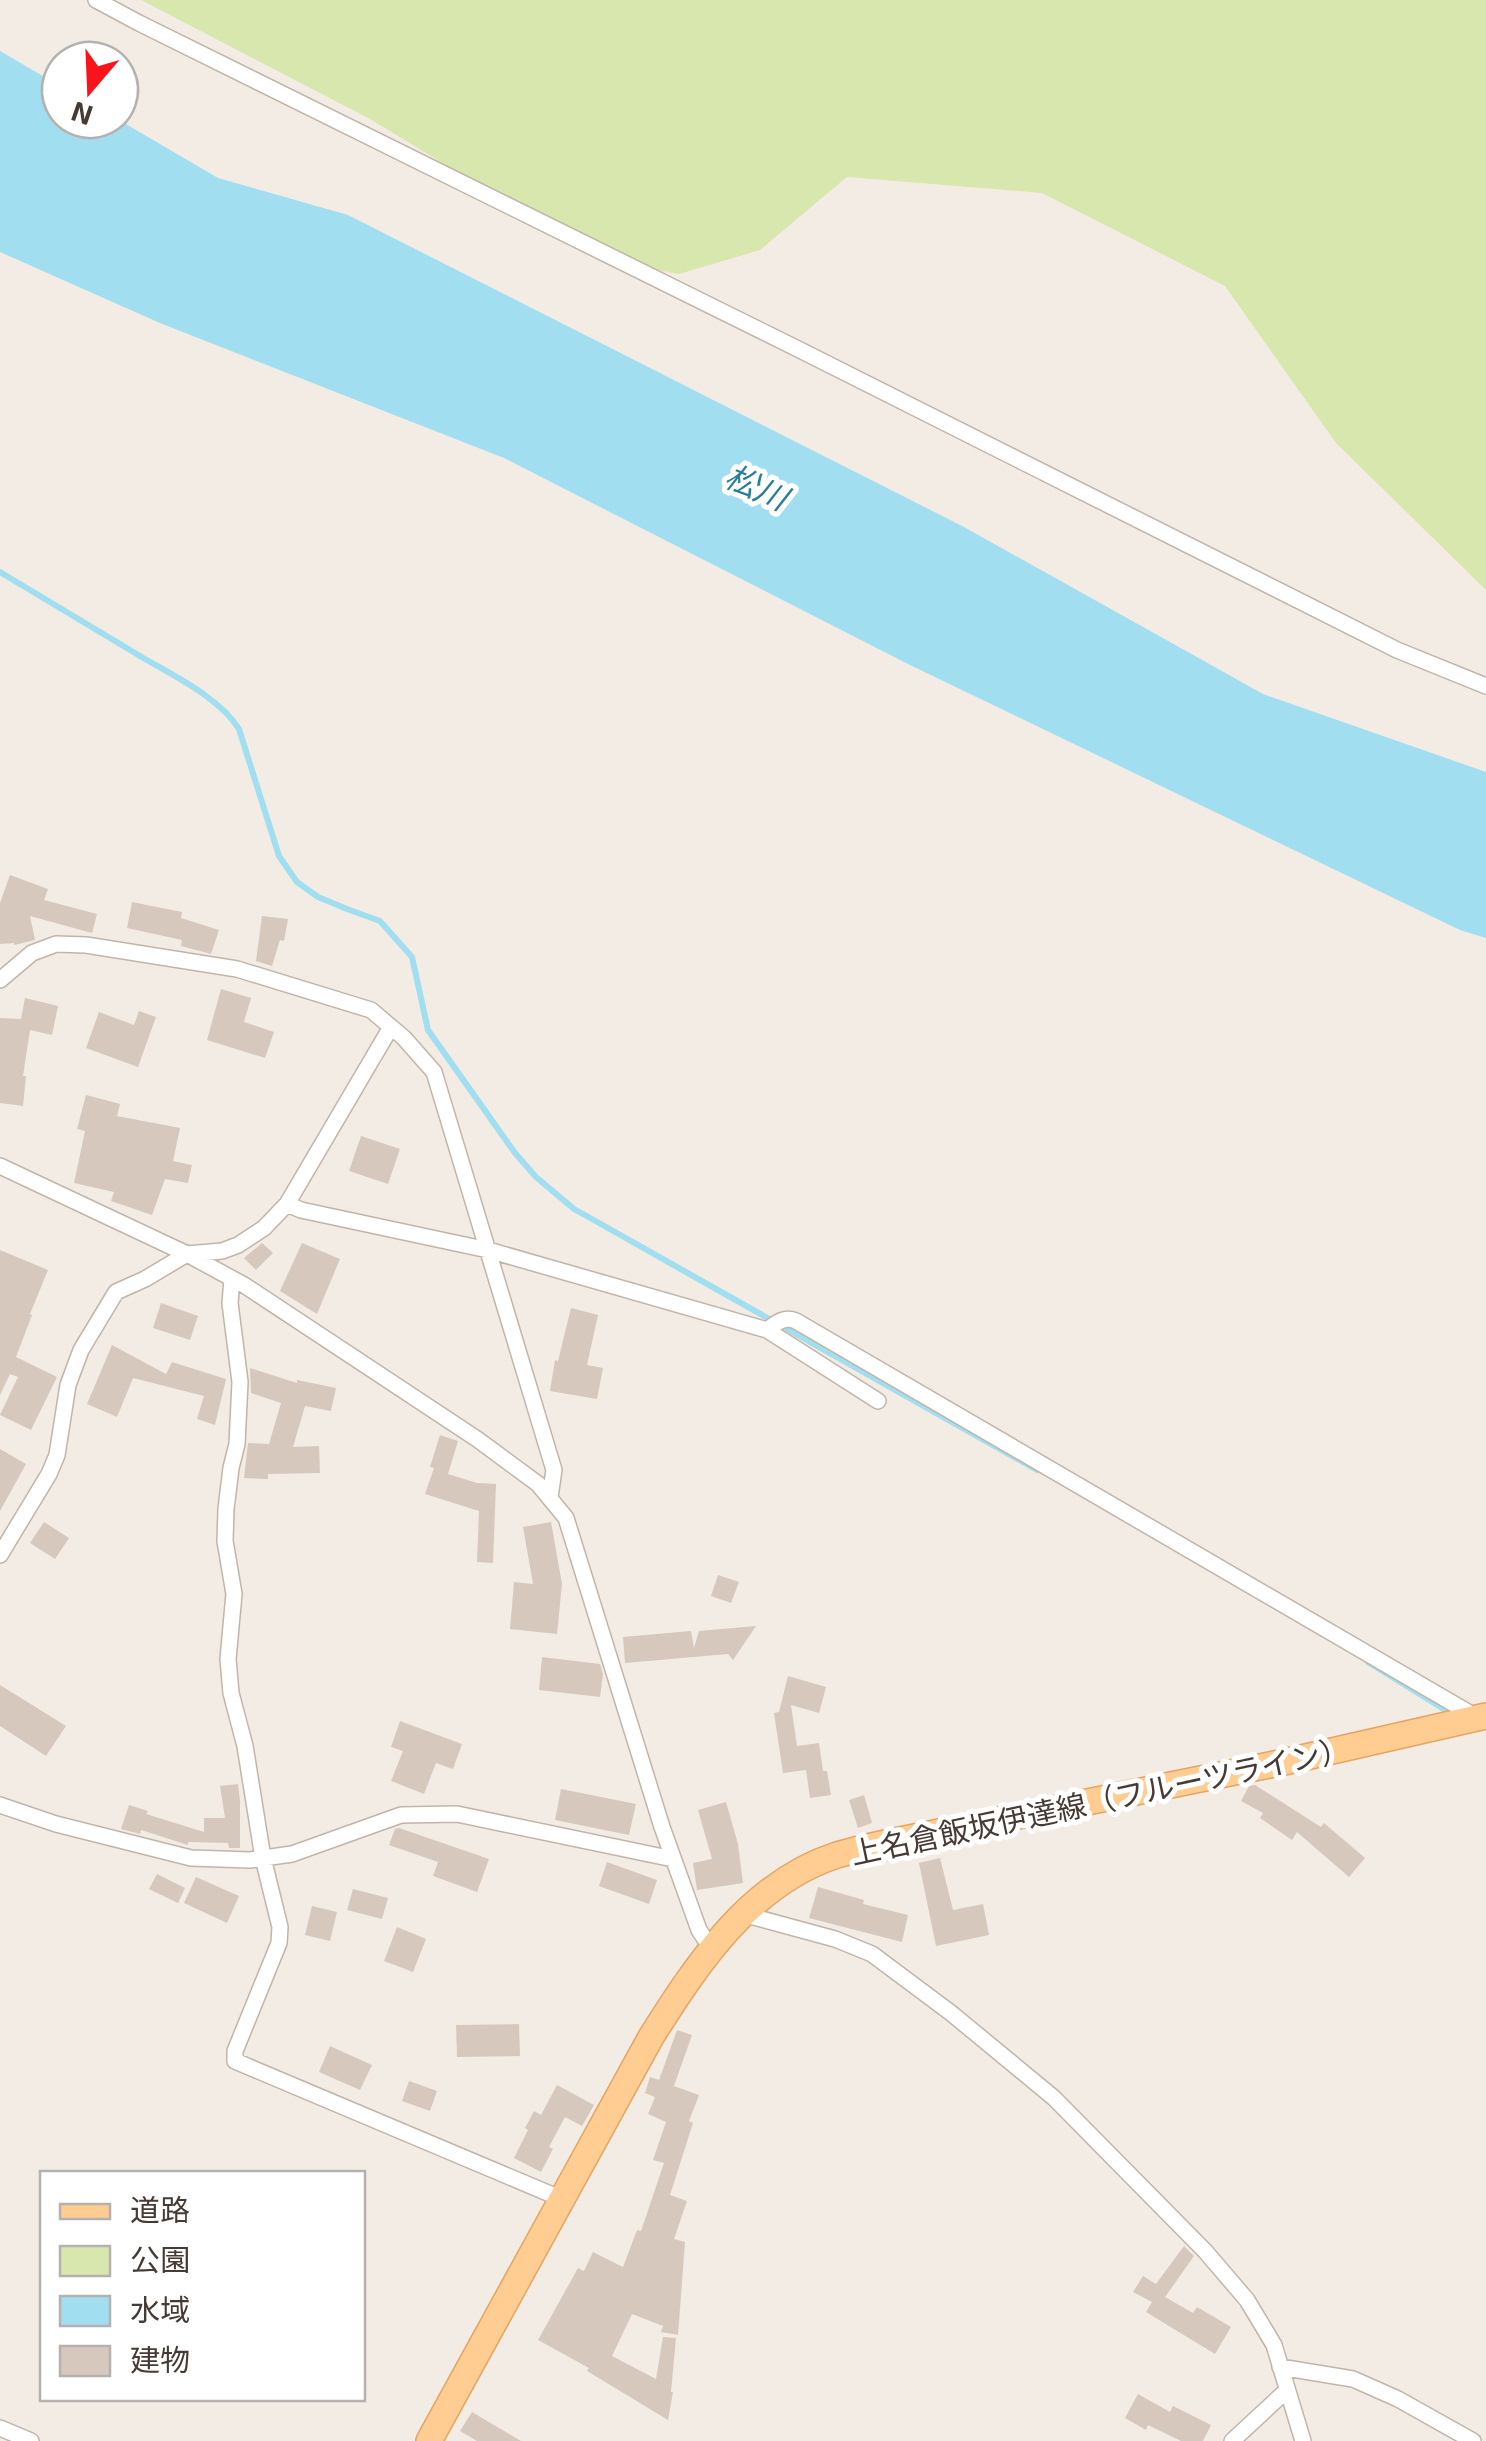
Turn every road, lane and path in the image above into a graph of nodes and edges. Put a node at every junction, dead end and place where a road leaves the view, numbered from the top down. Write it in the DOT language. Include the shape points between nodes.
graph roads {
  1 [pos="96,0"];
  2 [pos="1486,686"];
  3 [pos="0,980"];
  4 [pos="391,1027"];
  5 [pos="0,1166"];
  6 [pos="286,1204"];
  7 [pos="488,1250"];
  8 [pos="187,1254"];
  9 [pos="232,1278"];
  10 [pos="767,1330"];
  11 [pos="878,1401"];
  12 [pos="550,1497"];
  13 [pos="0,1555"];
  14 [pos="1483,1719"];
  15 [pos="0,1804"];
  16 [pos="264,1858"];
  17 [pos="673,1858"];
  18 [pos="743,1916"];
  19 [pos="710,1948"];
  20 [pos="562,2199"];
  21 [pos="1280,2367"];
  22 [pos="1287,2390"];
  23 [pos="0,2428"];
  24 [pos="31,2441"];
  25 [pos="429,2441"];
  26 [pos="1232,2441"];
  27 [pos="1302,2441"];
  28 [pos="1472,2441"];
  1 -- 2 [label="street" via="1397,650"];
  3 -- 4 [label="street" via="32,953 56,944 86,945 237,969 371,1010"];
  4 -- 6 [label="street"];
  4 -- 7 [label="street" via="434,1072"];
  5 -- 8 [label="street"];
  6 -- 7 [label="street"];
  6 -- 8 [label="street" via="238,1244"];
  7 -- 10 [label="street"];
  7 -- 12 [label="street" via="554,1470"];
  8 -- 9 [label="street"];
  8 -- 13 [label="street" via="116,1292 68,1385 49,1474"];
  9 -- 12 [label="street" via="477,1439"];
  9 -- 16 [label="street" via="240,1382 226,1508 234,1594 228,1659"];
  10 -- 11 [label="street"];
  10 -- 14 [label="street" via="779,1320 796,1321"];
  12 -- 17 [label="street" via="566,1518"];
  14 -- 18 [label="main road, 上名倉飯坂伊達線（フルーツライン）" via="834,1856 796,1873"];
  15 -- 16 [label="street" via="192,1858"];
  16 -- 17 [label="street" via="400,1815 456,1814"];
  16 -- 20 [label="street" via="278,1943 235,2061"];
  17 -- 19 [label="street"];
  18 -- 19 [label="main road, 上名倉飯坂伊達線（フルーツライン）"];
  18 -- 21 [label="street" via="872,1954 1054,2098 1205,2250 1247,2300"];
  19 -- 20 [label="main road, 上名倉飯坂伊達線（フルーツライン）" via="651,2037"];
  20 -- 25 [label="main road, 上名倉飯坂伊達線（フルーツライン）"];
  21 -- 22 [label="street"];
  21 -- 28 [label="street" via="1353,2379"];
  22 -- 26 [label="street"];
  22 -- 27 [label="street"];
  23 -- 24 [label="street"];
}
